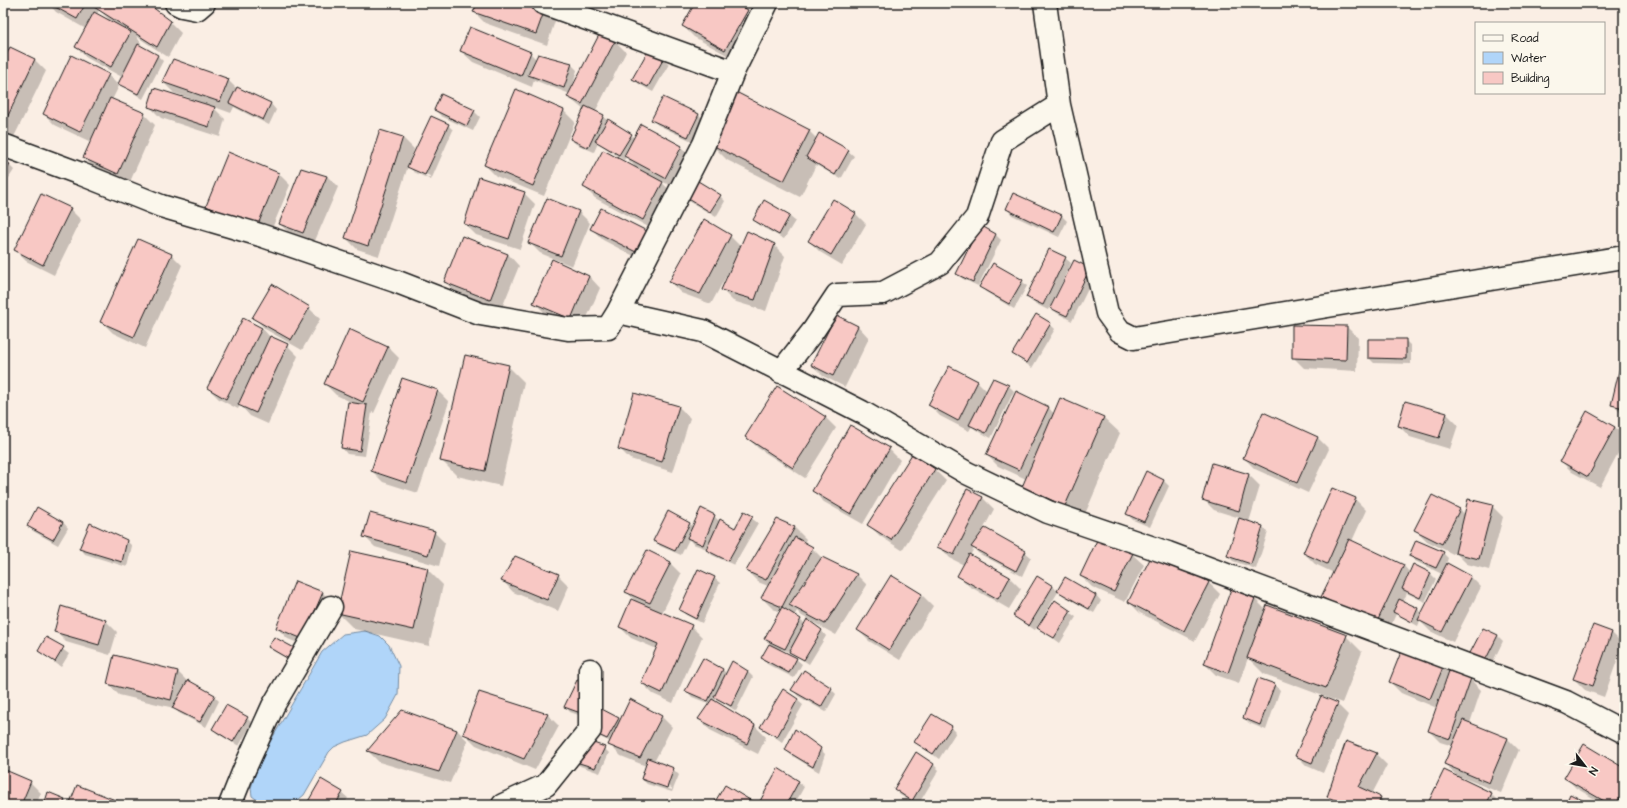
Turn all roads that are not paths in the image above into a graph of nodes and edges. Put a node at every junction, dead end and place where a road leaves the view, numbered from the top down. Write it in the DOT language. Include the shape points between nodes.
graph roads {
  1 [pos="176,3"];
  2 [pos="204,3"];
  3 [pos="542,3"];
  4 [pos="767,3"];
  5 [pos="1044,3"];
  6 [pos="733,72"];
  7 [pos="1059,105"];
  8 [pos="3,145"];
  9 [pos="1624,257"];
  10 [pos="618,312"];
  11 [pos="781,372"];
  12 [pos="331,608"];
  13 [pos="590,670"];
  14 [pos="1624,732"];
  15 [pos="230,805"];
  16 [pos="503,805"];
  1 -- 2 [label="street" via="198,9"];
  3 -- 6 [label="street"];
  4 -- 6 [label="street"];
  5 -- 7 [label="street"];
  6 -- 10 [label="street" via="704,144"];
  7 -- 9 [label="street" via="1107,313 1120,331 1134,338"];
  7 -- 11 [label="street" via="1002,141 977,217 940,263 883,293 837,295"];
  8 -- 10 [label="street" via="161,206 268,238 395,281 480,314 568,329 608,328"];
  10 -- 11 [label="street" via="703,331"];
  11 -- 14 [label="street" via="862,412 967,473 1048,512 1175,556 1566,702"];
  12 -- 15 [label="street" via="273,706"];
  13 -- 16 [label="street" via="590,730 546,785"];
}
